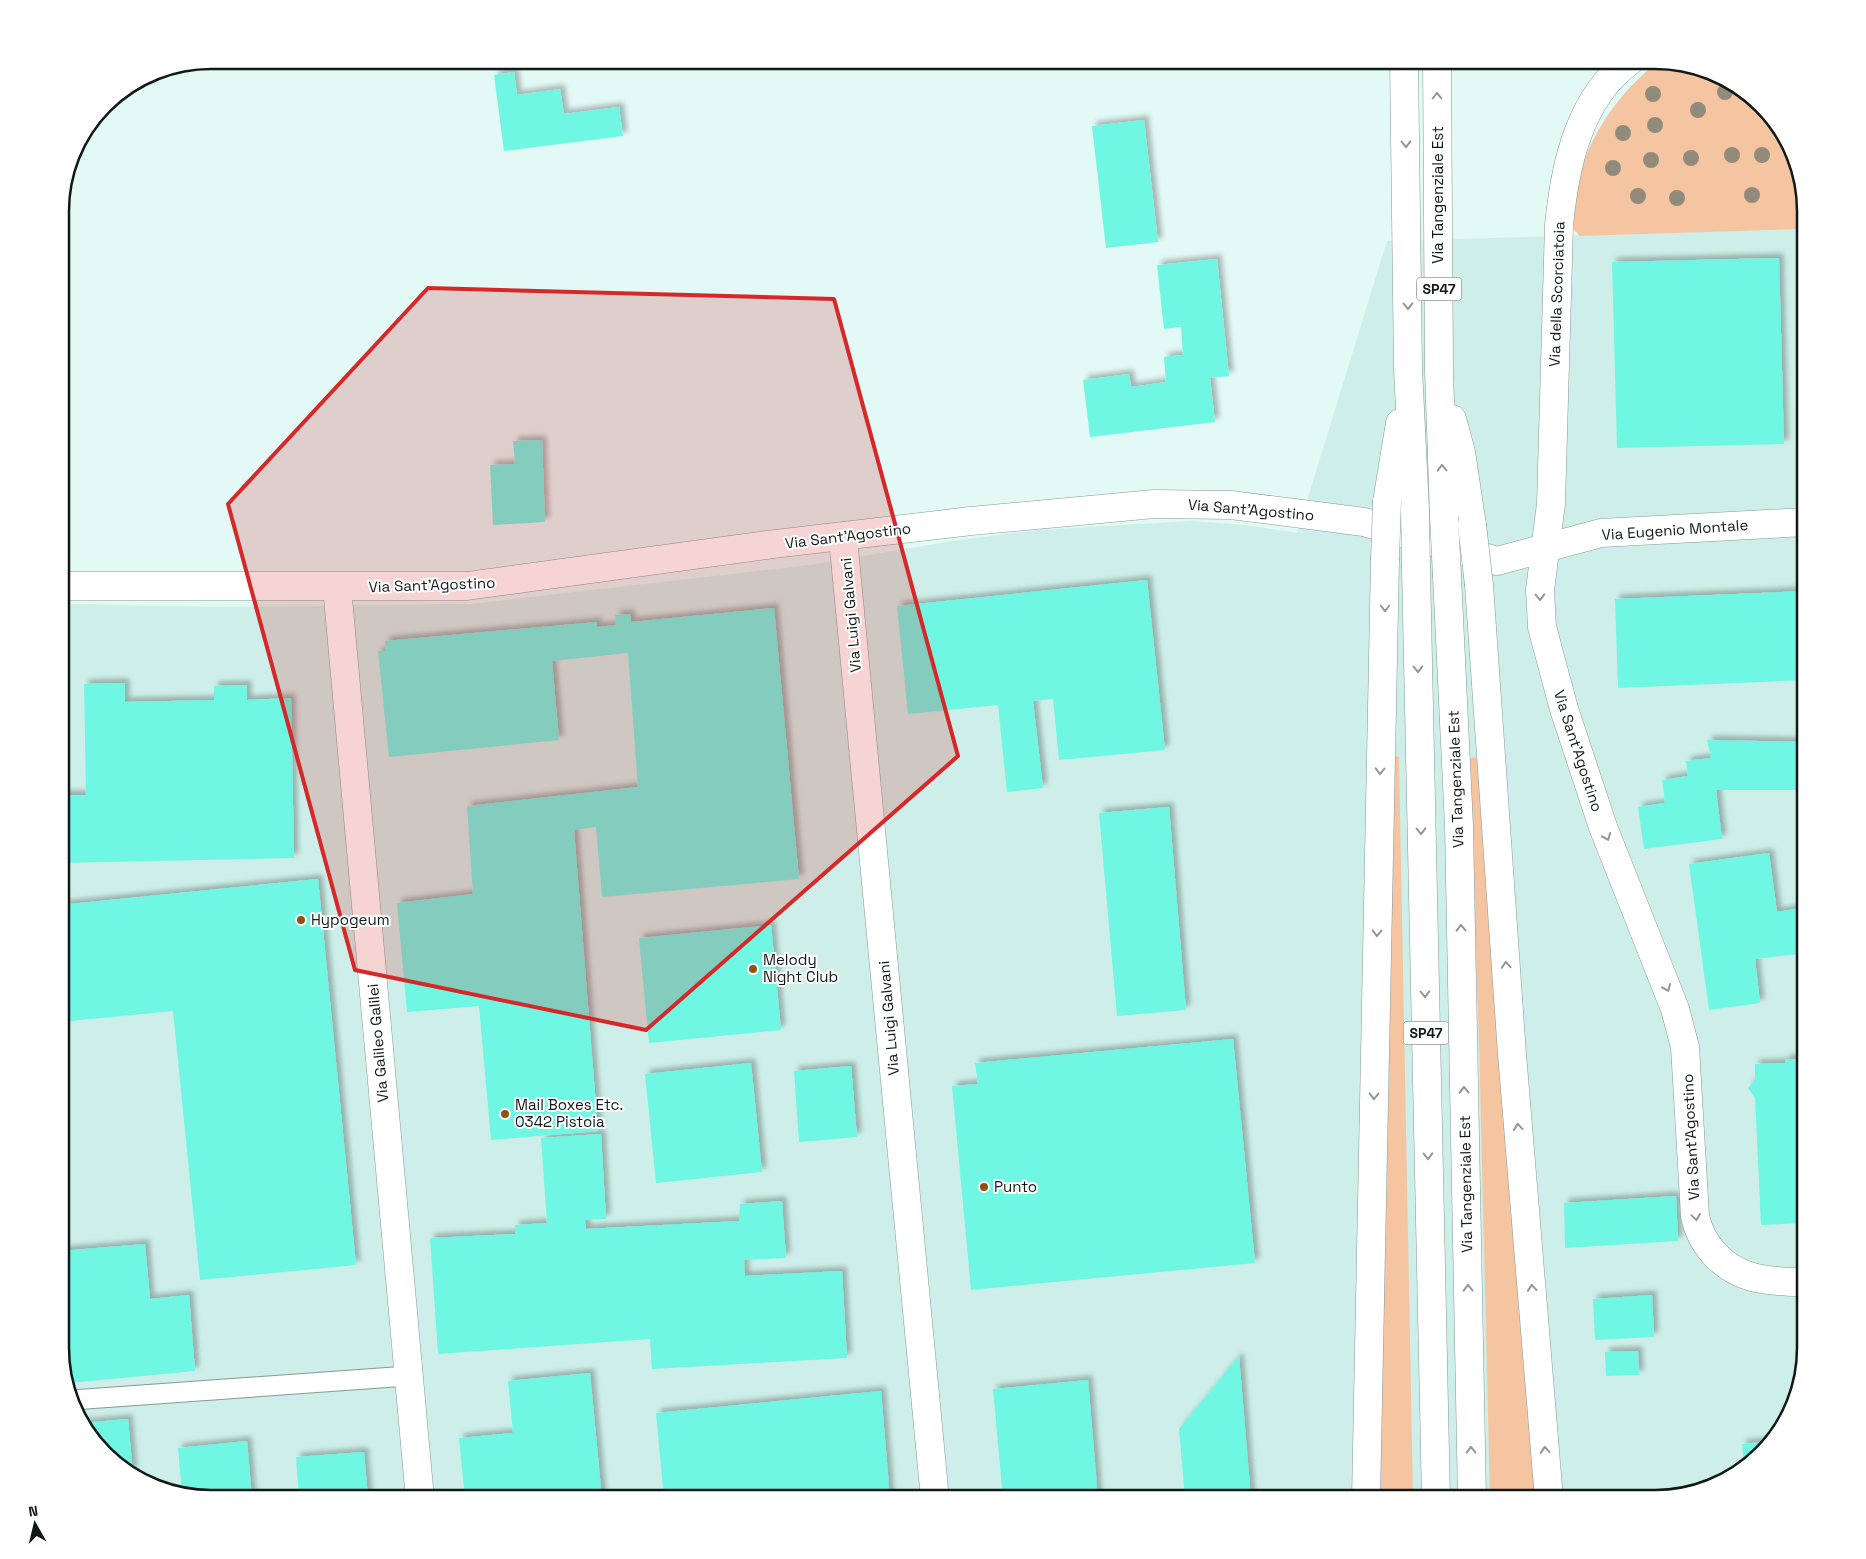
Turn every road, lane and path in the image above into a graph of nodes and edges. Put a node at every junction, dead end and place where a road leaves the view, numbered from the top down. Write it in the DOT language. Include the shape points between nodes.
graph roads {
  1 [pos="1404,69"];
  2 [pos="1437,69"];
  3 [pos="1621,69"];
  4 [pos="1408,369"];
  5 [pos="1439,371"];
  6 [pos="1797,522"];
  7 [pos="843,538"];
  8 [pos="1545,549"];
  9 [pos="69,586"];
  10 [pos="337,587"];
  11 [pos="1797,1282"];
  12 [pos="408,1376"];
  13 [pos="78,1400"];
  14 [pos="419,1490"];
  15 [pos="934,1490"];
  16 [pos="1366,1490"];
  17 [pos="1436,1490"];
  18 [pos="1472,1490"];
  19 [pos="1548,1490"];
  1 -- 4 [label="main road, Via Tangenziale Est / SP47, one-way"];
  5 -- 2 [label="main road, Via Tangenziale Est / SP47, one-way"];
  3 -- 8 [label="main road, Via della Scorciatoia" via="1603,85 1587,114 1573,149 1563,188 1559,226 1551,504"];
  4 -- 16 [label="main road, one-way, bridge" via="1387,502"];
  4 -- 17 [label="main road, Via Tangenziale Est / SP47, one-way, bridge" via="1415,509"];
  18 -- 5 [label="main road, Via Tangenziale Est / SP47, one-way, bridge" via="1459,826"];
  19 -- 5 [label="main road, one-way, bridge" via="1513,1064 1479,584 1461,452"];
  6 -- 8 [label="main road, Via Eugenio Montale" via="1601,533"];
  7 -- 8 [label="main road, Via Sant'Agostino" via="971,521 1188,503 1263,508 1364,522 1497,561"];
  7 -- 10 [label="main road, Via Sant'Agostino" via="774,544 490,584"];
  7 -- 15 [label="main road, Via Luigi Galvani"];
  8 -- 11 [label="main road, Via Sant'Agostino, one-way" via="1540,590 1542,627 1551,668 1602,827 1675,1009 1685,1047 1698,1231 1715,1255 1731,1267 1752,1277"];
  9 -- 10 [label="main road, Via Sant'Agostino"];
  10 -- 12 [label="main road, Via Galileo Galilei"];
  12 -- 13 [label="lane"];
  12 -- 14 [label="main road, Via Galileo Galilei"];
}
